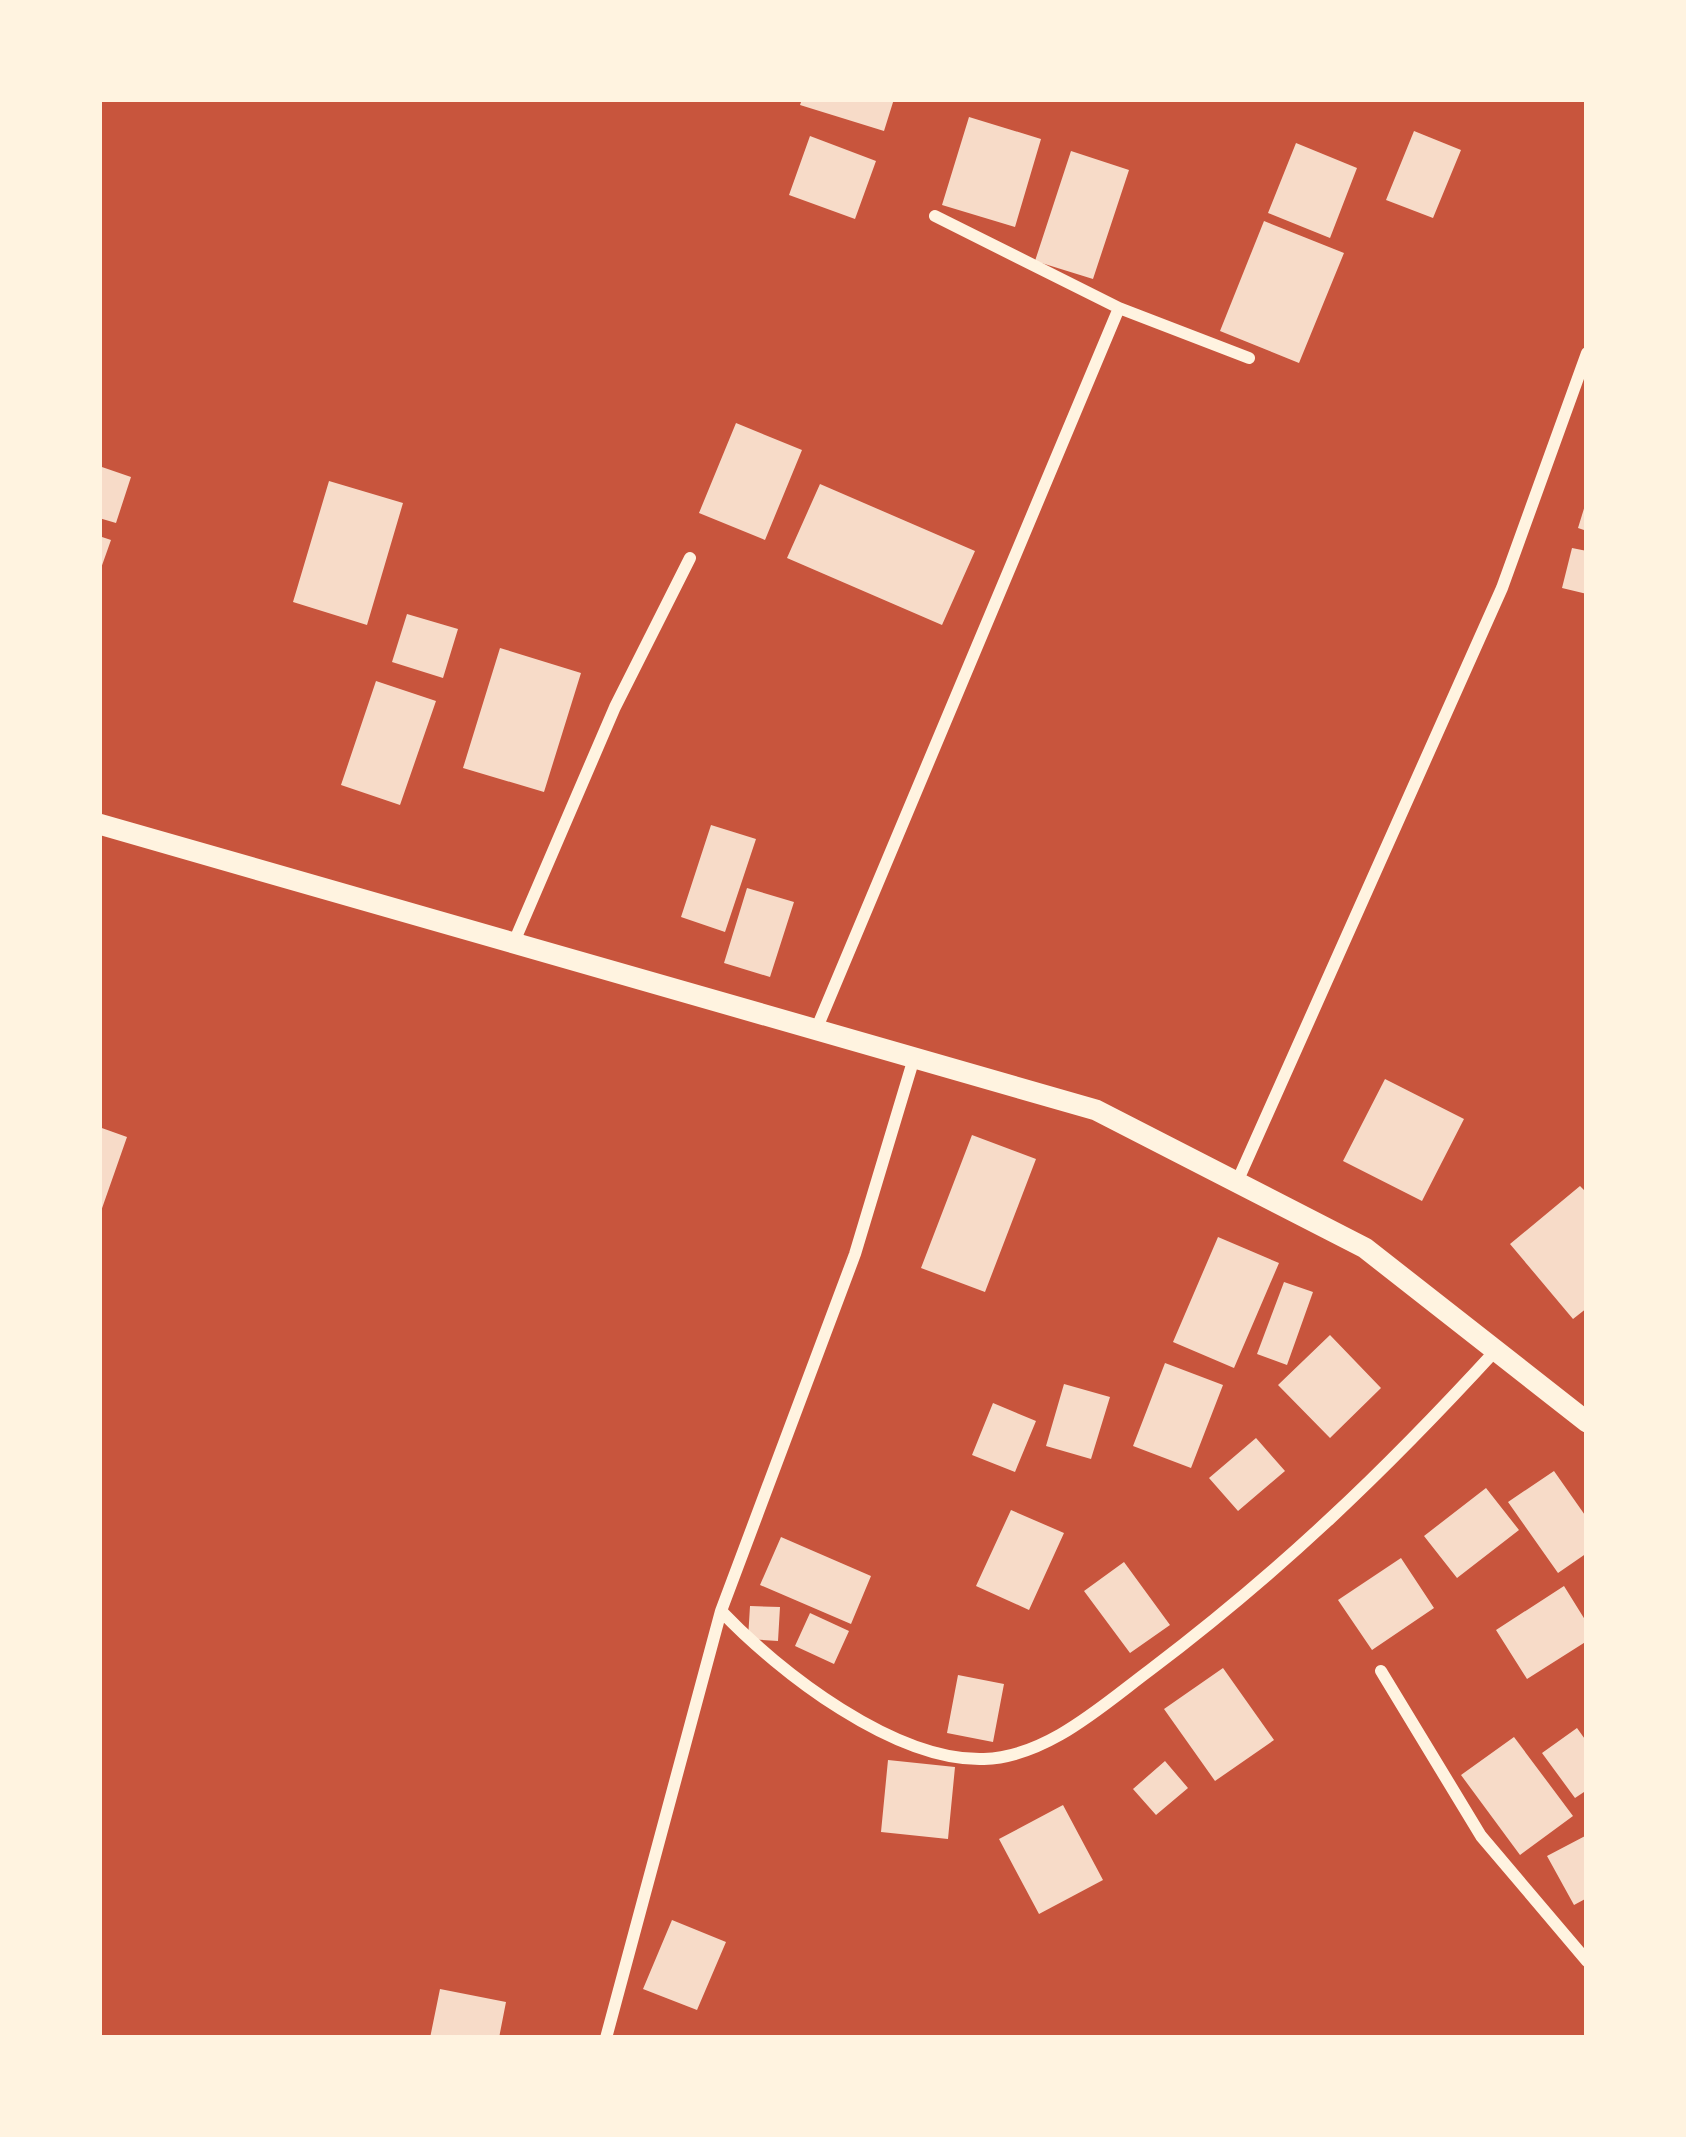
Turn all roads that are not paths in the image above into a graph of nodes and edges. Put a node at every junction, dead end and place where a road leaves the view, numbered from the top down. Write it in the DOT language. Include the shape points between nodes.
graph roads {
  1 [pos="935,216"];
  2 [pos="1119,308"];
  3 [pos="1587,353"];
  4 [pos="1249,358"];
  5 [pos="690,558"];
  6 [pos="99,824"];
  7 [pos="514,942"];
  8 [pos="816,1030"];
  9 [pos="914,1058"];
  10 [pos="1237,1182"];
  11 [pos="1496,1350"];
  12 [pos="1587,1422"];
  13 [pos="722,1610"];
  14 [pos="1381,1671"];
  15 [pos="1587,1961"];
  16 [pos="606,2038"];
  1 -- 2 [label="street"];
  2 -- 4 [label="street"];
  2 -- 8 [label="street"];
  3 -- 10 [label="street" via="1502,588"];
  5 -- 7 [label="street" via="615,707"];
  6 -- 7 [label="street"];
  7 -- 8 [label="street"];
  8 -- 9 [label="street"];
  9 -- 10 [label="street" via="1096,1110"];
  9 -- 13 [label="street" via="855,1254"];
  10 -- 11 [label="street" via="1365,1248"];
  11 -- 12 [label="street"];
  11 -- 13 [label="street" via="1262,1586 1076,1726 1037,1744 985,1759 922,1748 827,1702 766,1658"];
  13 -- 16 [label="street"];
  14 -- 15 [label="street" via="1481,1836"];
}
